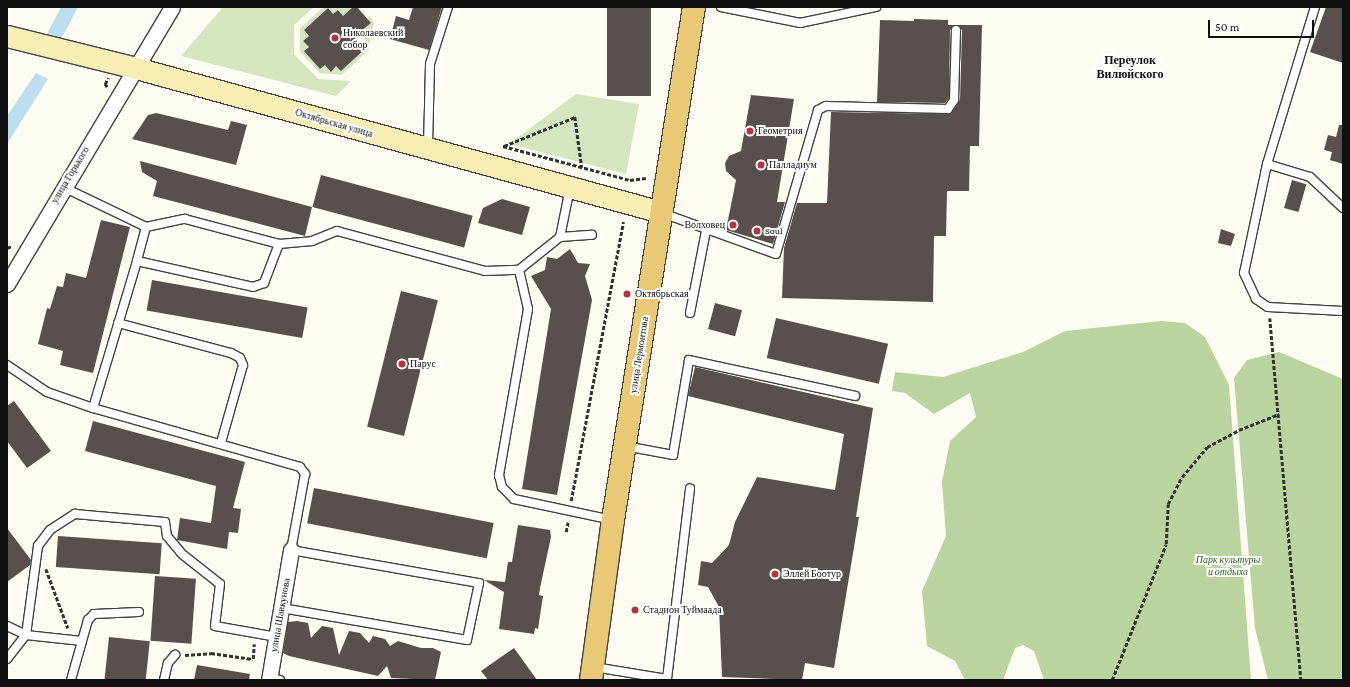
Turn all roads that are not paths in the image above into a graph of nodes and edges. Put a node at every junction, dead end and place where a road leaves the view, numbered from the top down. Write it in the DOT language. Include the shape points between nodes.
graph roads {
  1 [pos="172,7"];
  2 [pos="448,7"];
  3 [pos="694,7"];
  4 [pos="721,7"];
  5 [pos="876,7"];
  6 [pos="1315,7"];
  7 [pos="956,30"];
  8 [pos="7,36"];
  9 [pos="136,68"];
  10 [pos="428,150"];
  11 [pos="1267,164"];
  12 [pos="63,187"];
  13 [pos="570,188"];
  14 [pos="1343,208"];
  15 [pos="661,212"];
  16 [pos="146,227"];
  17 [pos="706,231"];
  18 [pos="592,235"];
  19 [pos="560,237"];
  20 [pos="279,244"];
  21 [pos="136,261"];
  22 [pos="519,270"];
  23 [pos="7,284"];
  24 [pos="1343,311"];
  25 [pos="690,313"];
  26 [pos="118,323"];
  27 [pos="7,365"];
  28 [pos="855,396"];
  29 [pos="93,408"];
  30 [pos="221,443"];
  31 [pos="624,446"];
  32 [pos="690,488"];
  33 [pos="613,520"];
  34 [pos="291,550"];
  35 [pos="282,608"];
  36 [pos="139,612"];
  37 [pos="7,626"];
  38 [pos="26,635"];
  39 [pos="277,637"];
  40 [pos="82,641"];
  41 [pos="175,655"];
  42 [pos="7,659"];
  43 [pos="592,673"];
  44 [pos="273,679"];
  45 [pos="71,680"];
  46 [pos="164,680"];
  1 -- 9 [label="street, улица Горького"];
  2 -- 10 [label="lane" via="430,64"];
  3 -- 15 [label="main road, улица Лермонтова"];
  4 -- 5 [label="lane" via="800,23"];
  6 -- 11 [label="lane"];
  7 -- 17 [label="lane" via="954,100 948,109 826,106 818,110 776,254"];
  8 -- 9 [label="street, Октябрьская улица"];
  9 -- 10 [label="street, Октябрьская улица"];
  9 -- 12 [label="street, улица Горького"];
  10 -- 13 [label="street, Октябрьская улица"];
  11 -- 14 [label="lane" via="1310,177"];
  11 -- 24 [label="lane" via="1244,274 1256,299 1268,307"];
  12 -- 16 [label="lane"];
  12 -- 23 [label="street, улица Горького"];
  13 -- 15 [label="street, Октябрьская улица"];
  13 -- 19 [label="lane"];
  15 -- 17 [label="lane"];
  15 -- 31 [label="main road, улица Лермонтова"];
  16 -- 20 [label="lane" via="185,220"];
  16 -- 21 [label="lane"];
  17 -- 25 [label="lane"];
  18 -- 19 [label="lane"];
  19 -- 22 [label="lane"];
  20 -- 21 [label="lane" via="264,282 253,287"];
  20 -- 22 [label="lane" via="312,241 337,230 485,271"];
  21 -- 26 [label="lane"];
  22 -- 33 [label="lane" via="528,309 500,481 502,487 514,499"];
  26 -- 29 [label="lane"];
  26 -- 30 [label="lane" via="231,353 240,358 243,365"];
  27 -- 29 [label="lane" via="47,392"];
  28 -- 31 [label="lane" via="690,360 673,455"];
  29 -- 30 [label="lane"];
  30 -- 34 [label="lane" via="300,467 305,474"];
  31 -- 33 [label="main road, улица Лермонтова"];
  32 -- 43 [label="lane" via="666,679"];
  33 -- 43 [label="main road, улица Лермонтова"];
  34 -- 35 [label="street, улица Шавкунова"];
  34 -- 35 [label="lane" via="478,583 467,640"];
  35 -- 39 [label="street, улица Шавкунова"];
  36 -- 40 [label="lane" via="94,614 88,620"];
  37 -- 38 [label="lane"];
  38 -- 39 [label="lane" via="38,546 50,530 75,514 165,522 167,536 182,554 220,584 215,626"];
  38 -- 40 [label="lane"];
  38 -- 42 [label="lane"];
  39 -- 44 [label="street, улица Шавкунова"];
  40 -- 45 [label="lane"];
  41 -- 46 [label="lane" via="168,663"];
}
